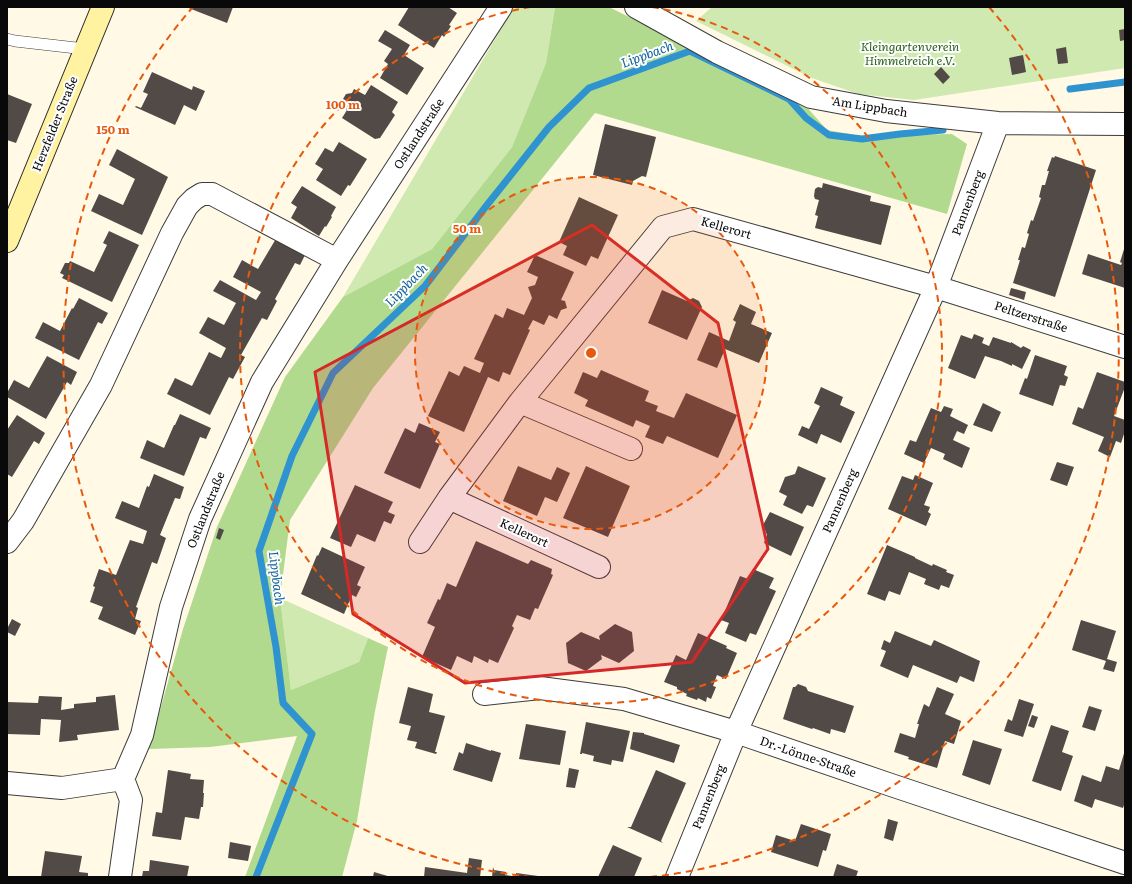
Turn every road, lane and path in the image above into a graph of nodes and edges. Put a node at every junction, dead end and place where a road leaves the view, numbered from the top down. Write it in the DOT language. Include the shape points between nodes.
graph roads {
  1 [pos="104,7"];
  2 [pos="501,7"];
  3 [pos="636,7"];
  4 [pos="7,39"];
  5 [pos="85,49"];
  6 [pos="998,123"];
  7 [pos="1125,124"];
  8 [pos="7,242"];
  9 [pos="337,260"];
  10 [pos="936,287"];
  11 [pos="1125,347"];
  12 [pos="520,402"];
  13 [pos="630,449"];
  14 [pos="449,498"];
  15 [pos="7,542"];
  16 [pos="420,542"];
  17 [pos="599,567"];
  18 [pos="484,694"];
  19 [pos="736,732"];
  20 [pos="123,779"];
  21 [pos="7,783"];
  22 [pos="1125,863"];
  23 [pos="120,877"];
  24 [pos="676,877"];
  1 -- 5 [label="main road, Herzfelder Straße"];
  2 -- 9 [label="street, Ostlandstraße"];
  3 -- 6 [label="street, Am Lippbach" via="717,52 811,97 886,111"];
  4 -- 5 [label="lane"];
  5 -- 8 [label="main road, Herzfelder Straße"];
  6 -- 7 [label="street, Am Lippbach"];
  6 -- 10 [label="street, Pannenberg"];
  9 -- 15 [label="street" via="212,194 202,194 194,199 172,232 101,385 23,521"];
  9 -- 20 [label="street, Ostlandstraße" via="262,382 200,519 171,607 142,735"];
  10 -- 11 [label="street, Peltzerstraße"];
  10 -- 12 [label="street, Kellerort" via="694,219 663,227"];
  10 -- 19 [label="street, Pannenberg"];
  12 -- 13 [label="street"];
  12 -- 14 [label="street, Kellerort"];
  14 -- 16 [label="street, Kellerort"];
  14 -- 17 [label="street, Kellerort"];
  18 -- 19 [label="street, Dr.-Lönne-Straße" via="540,688 624,699"];
  19 -- 22 [label="street, Dr.-Lönne-Straße"];
  19 -- 24 [label="street, Pannenberg"];
  20 -- 21 [label="street" via="62,788"];
  20 -- 23 [label="street" via="131,800"];
}
